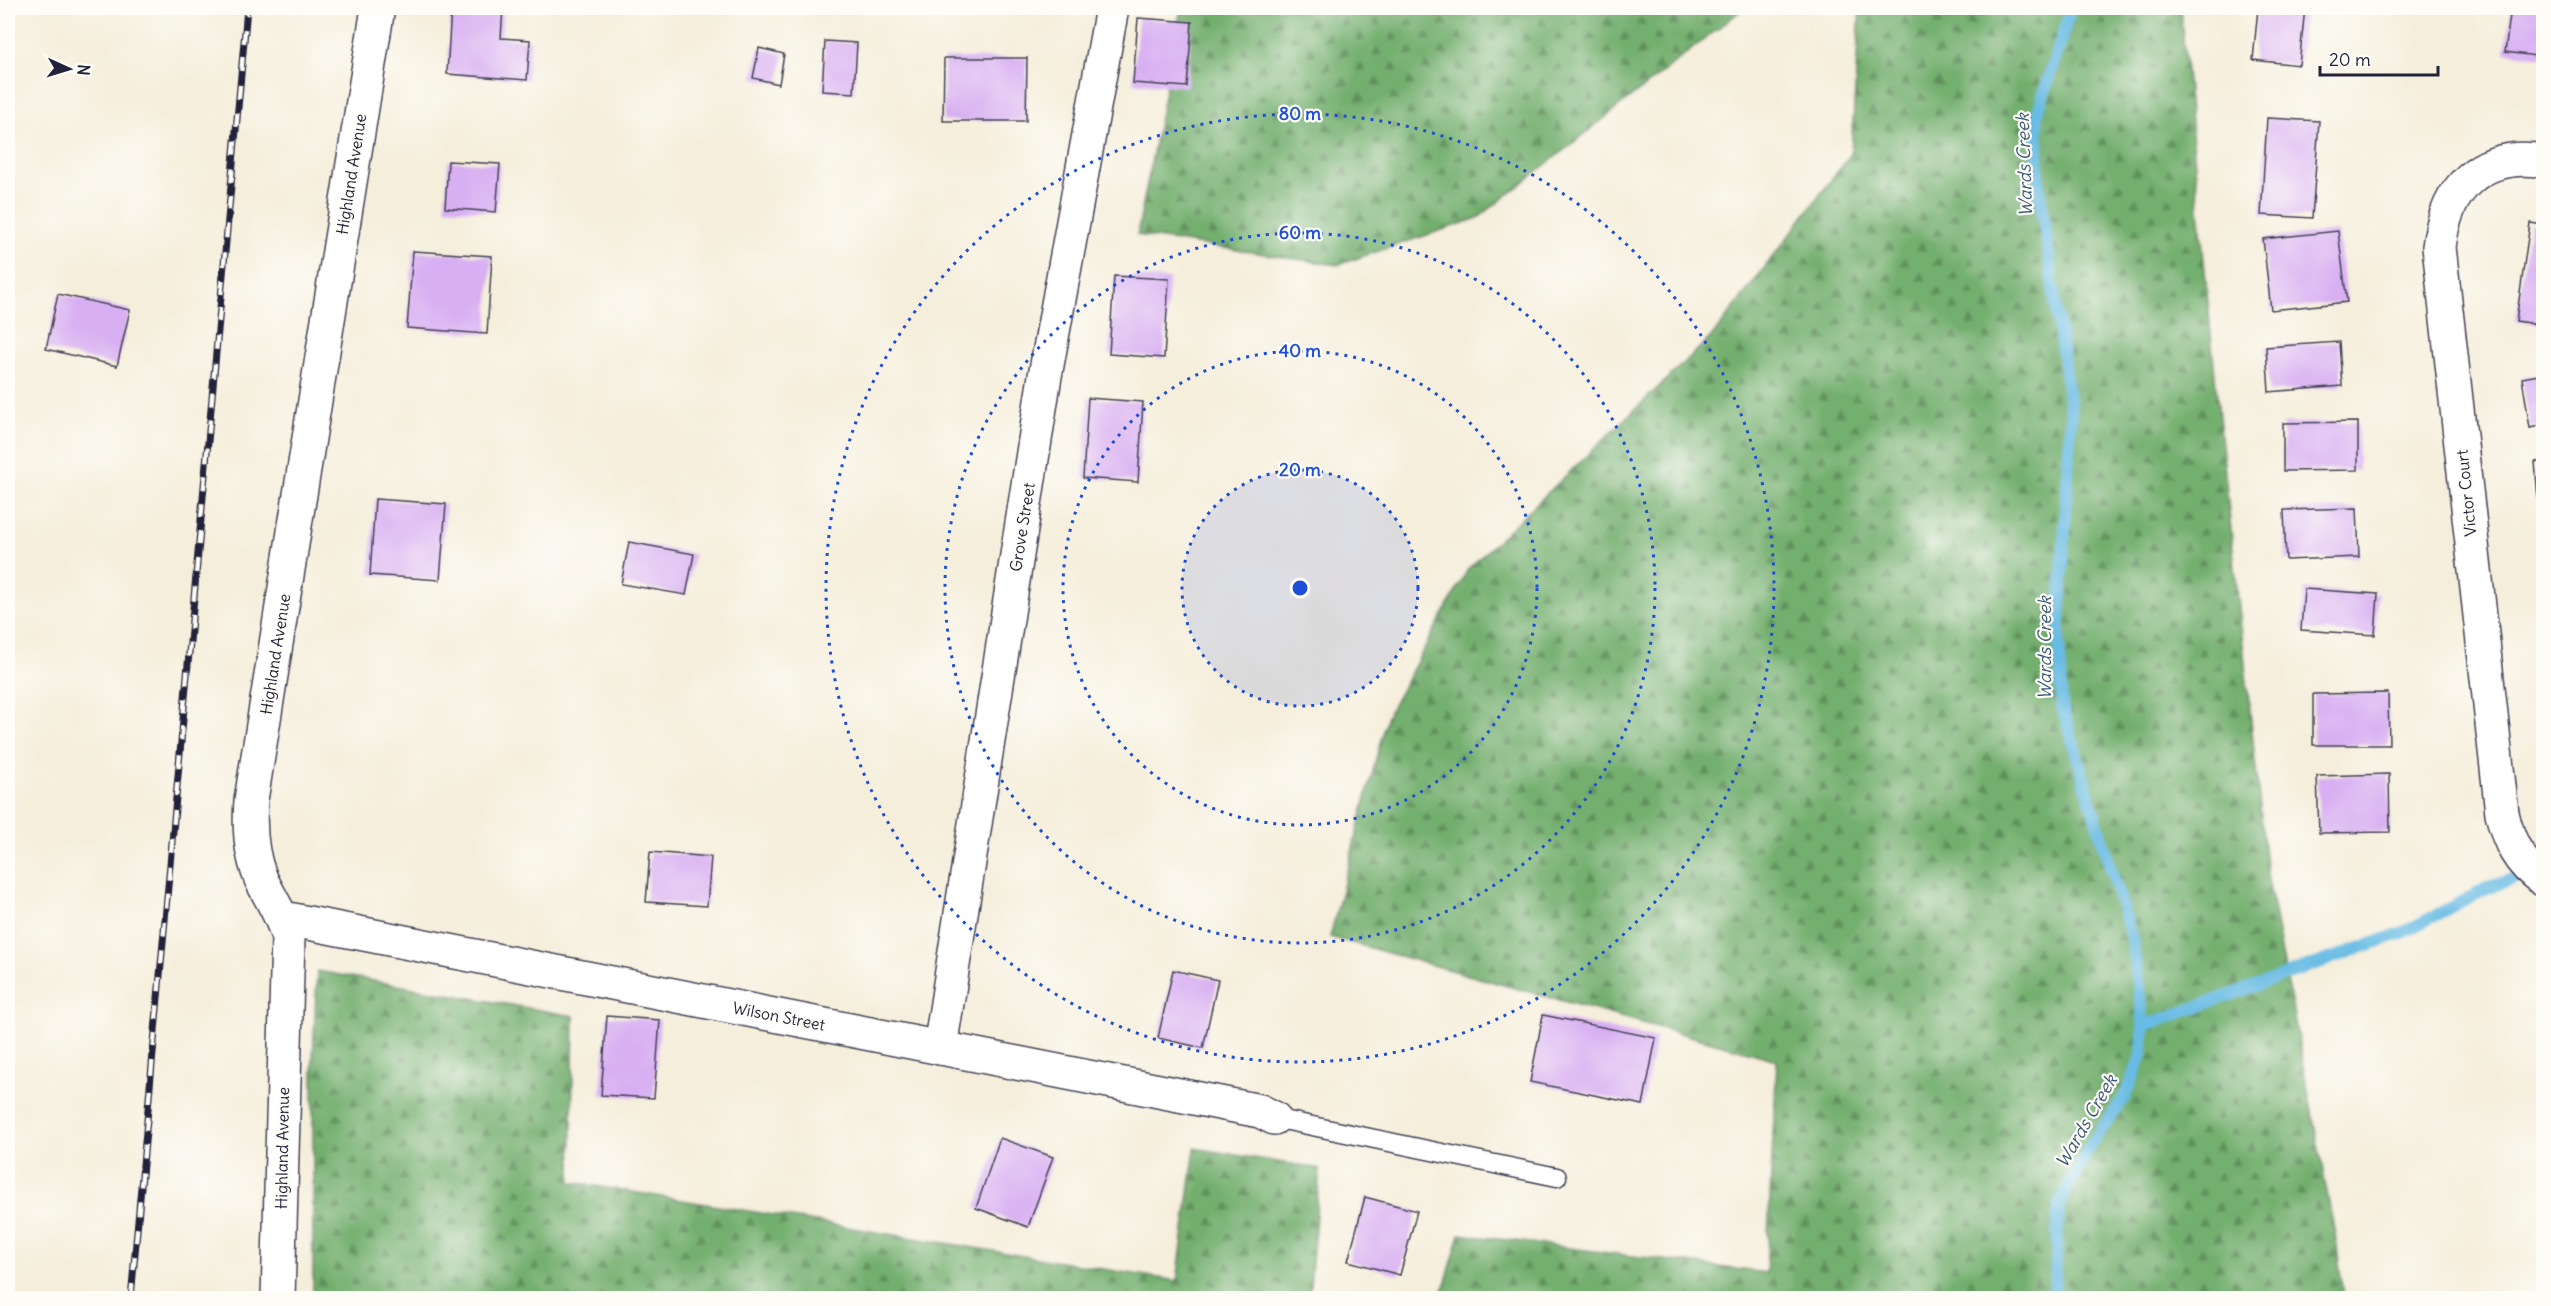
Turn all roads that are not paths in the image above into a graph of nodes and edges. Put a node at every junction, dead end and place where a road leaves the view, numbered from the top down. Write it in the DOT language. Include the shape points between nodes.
graph roads {
  1 [pos="378,8"];
  2 [pos="1112,8"];
  3 [pos="2544,161"];
  4 [pos="2544,880"];
  5 [pos="283,918"];
  6 [pos="940,1048"];
  7 [pos="1274,1118"];
  8 [pos="1557,1177"];
  9 [pos="278,1299"];
  1 -- 5 [label="street, Highland Avenue" via="251,800 249,827 253,853 261,878"];
  2 -- 6 [label="street, Grove Street" via="1045,376"];
  3 -- 4 [label="street, Victor Court" via="2515,159 2490,165 2468,179 2452,198 2442,222 2439,247 2502,813 2517,855"];
  5 -- 6 [label="street, Wilson Street"];
  5 -- 9 [label="street, Highland Avenue" via="288,938"];
  6 -- 7 [label="street, Wilson Street" via="1260,1112"];
  7 -- 8 [label="lane"];
}
